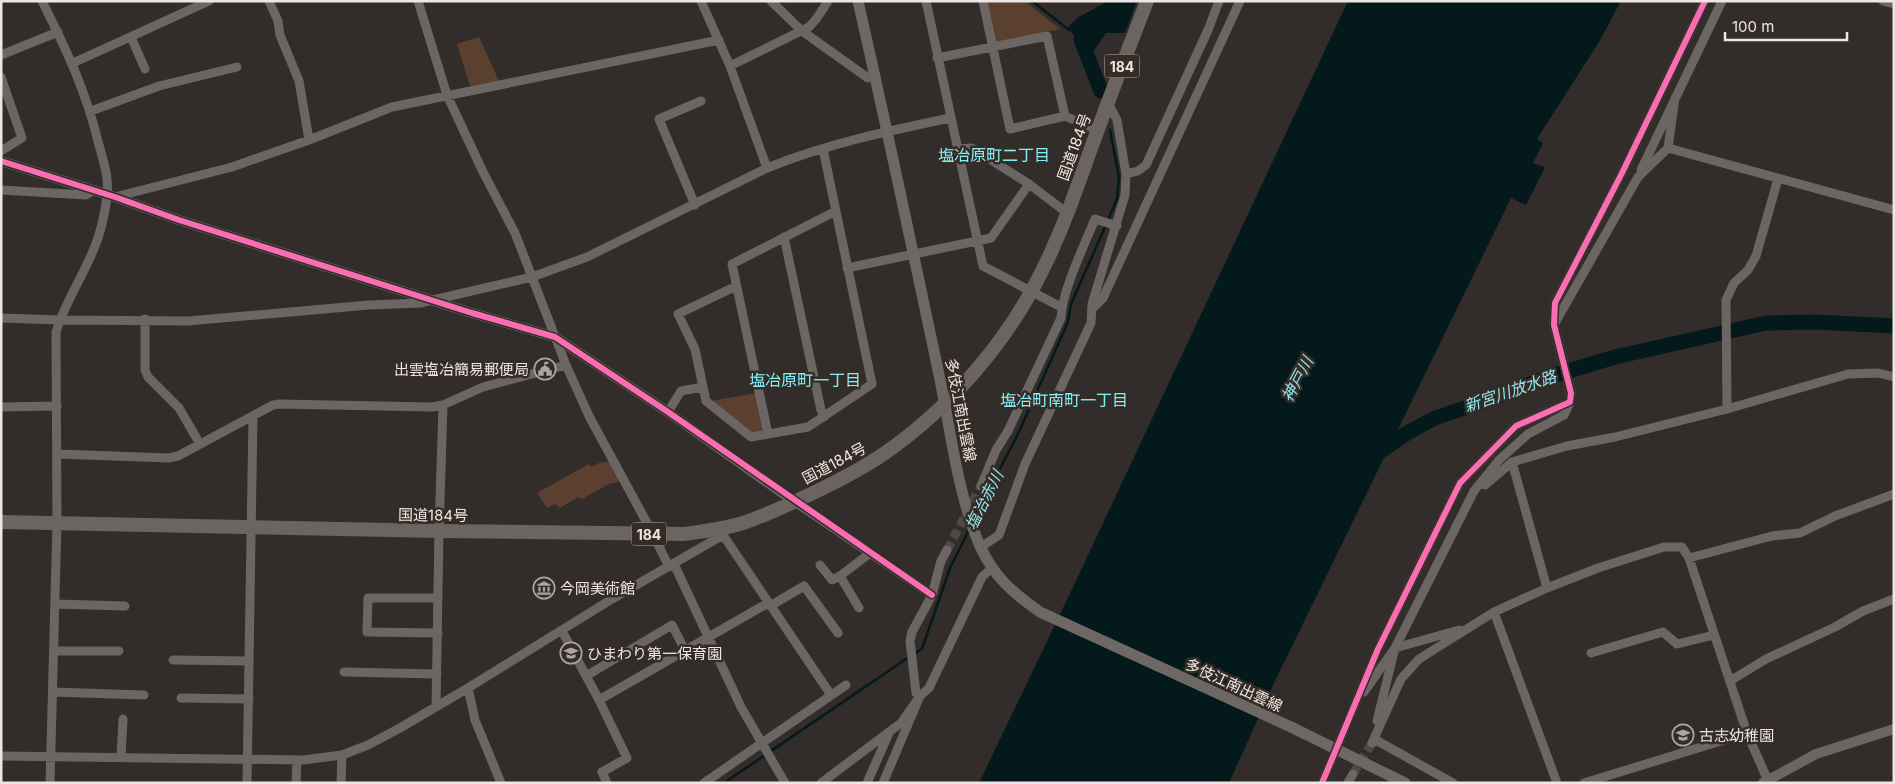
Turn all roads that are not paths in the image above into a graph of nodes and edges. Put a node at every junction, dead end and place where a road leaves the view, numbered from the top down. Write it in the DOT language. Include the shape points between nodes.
graph roads {
  1 [pos="42,1"];
  2 [pos="209,1"];
  3 [pos="268,1"];
  4 [pos="418,1"];
  5 [pos="701,1"];
  6 [pos="771,1"];
  7 [pos="828,1"];
  8 [pos="858,1"];
  9 [pos="926,1"];
  10 [pos="983,1"];
  11 [pos="1147,1"];
  12 [pos="1219,1"];
  13 [pos="1240,1"];
  14 [pos="1705,1"];
  15 [pos="1722,1"];
  16 [pos="1883,1"];
  17 [pos="1894,4"];
  18 [pos="802,31"];
  19 [pos="58,32"];
  20 [pos="131,37"];
  21 [pos="719,40"];
  22 [pos="992,47"];
  23 [pos="1,54"];
  24 [pos="937,58"];
  25 [pos="73,63"];
  26 [pos="730,66"];
  27 [pos="237,68"];
  28 [pos="146,69"];
  29 [pos="1,77"];
  30 [pos="868,78"];
  31 [pos="447,95"];
  32 [pos="1675,98"];
  33 [pos="701,101"];
  34 [pos="1108,103"];
  35 [pos="91,111"];
  36 [pos="1066,116"];
  37 [pos="950,118"];
  38 [pos="1097,130"];
  39 [pos="888,131"];
  40 [pos="309,140"];
  41 [pos="1668,148"];
  42 [pos="823,149"];
  43 [pos="957,149"];
  44 [pos="1,152"];
  45 [pos="1,161"];
  46 [pos="768,168"];
  47 [pos="1126,174"];
  48 [pos="1638,177"];
  49 [pos="1778,179"];
  50 [pos="1029,184"];
  51 [pos="1,190"];
  52 [pos="94,190"];
  53 [pos="111,196"];
  54 [pos="695,205"];
  55 [pos="1894,210"];
  56 [pos="836,211"];
  57 [pos="1067,213"];
  58 [pos="1109,223"];
  59 [pos="784,237"];
  60 [pos="976,241"];
  61 [pos="913,254"];
  62 [pos="847,268"];
  63 [pos="532,277"];
  64 [pos="736,288"];
  65 [pos="1031,292"];
  66 [pos="432,300"];
  67 [pos="1061,308"];
  68 [pos="1092,309"];
  69 [pos="1,318"];
  70 [pos="145,319"];
  71 [pos="60,320"];
  72 [pos="1554,325"];
  73 [pos="555,337"];
  74 [pos="566,365"];
  75 [pos="1894,377"];
  76 [pos="703,387"];
  77 [pos="1570,402"];
  78 [pos="946,404"];
  79 [pos="443,405"];
  80 [pos="57,406"];
  81 [pos="1,407"];
  82 [pos="1727,409"];
  83 [pos="668,412"];
  84 [pos="252,416"];
  85 [pos="824,416"];
  86 [pos="768,434"];
  87 [pos="200,444"];
  88 [pos="57,454"];
  89 [pos="1512,462"];
  90 [pos="981,486"];
  91 [pos="1474,491"];
  92 [pos="1894,494"];
  93 [pos="795,502"];
  94 [pos="1,522"];
  95 [pos="57,523"];
  96 [pos="251,527"];
  97 [pos="439,531"];
  98 [pos="723,532"];
  99 [pos="653,534"];
  100 [pos="981,547"];
  101 [pos="947,550"];
  102 [pos="870,553"];
  103 [pos="1689,558"];
  104 [pos="820,564"];
  105 [pos="671,566"];
  106 [pos="992,568"];
  107 [pos="840,576"];
  108 [pos="1547,588"];
  109 [pos="932,595"];
  110 [pos="438,598"];
  111 [pos="1894,600"];
  112 [pos="55,604"];
  113 [pos="769,605"];
  114 [pos="124,606"];
  115 [pos="859,608"];
  116 [pos="1494,612"];
  117 [pos="1470,627"];
  118 [pos="562,630"];
  119 [pos="838,633"];
  120 [pos="438,634"];
  121 [pos="1714,635"];
  122 [pos="708,638"];
  123 [pos="1395,648"];
  124 [pos="685,650"];
  125 [pos="54,651"];
  126 [pos="119,651"];
  127 [pos="1591,653"];
  128 [pos="173,660"];
  129 [pos="249,661"];
  130 [pos="344,672"];
  131 [pos="438,674"];
  132 [pos="586,676"];
  133 [pos="1730,681"];
  134 [pos="846,685"];
  135 [pos="468,688"];
  136 [pos="53,692"];
  137 [pos="144,695"];
  138 [pos="831,695"];
  139 [pos="920,696"];
  140 [pos="181,698"];
  141 [pos="249,699"];
  142 [pos="599,700"];
  143 [pos="1355,704"];
  144 [pos="436,707"];
  145 [pos="122,719"];
  146 [pos="1894,730"];
  147 [pos="889,733"];
  148 [pos="1747,733"];
  149 [pos="1374,739"];
  150 [pos="762,744"];
  151 [pos="1336,748"];
  152 [pos="342,755"];
  153 [pos="1,756"];
  154 [pos="50,756"];
  155 [pos="121,757"];
  156 [pos="247,760"];
  157 [pos="296,760"];
  158 [pos="1353,774"];
  159 [pos="1766,782"];
  160 [pos="50,783"];
  161 [pos="246,783"];
  162 [pos="296,783"];
  163 [pos="341,783"];
  164 [pos="501,783"];
  165 [pos="607,783"];
  166 [pos="704,783"];
  167 [pos="785,783"];
  168 [pos="821,783"];
  169 [pos="867,783"];
  170 [pos="883,783"];
  171 [pos="1322,783"];
  172 [pos="1348,783"];
  173 [pos="1405,783"];
  174 [pos="1453,783"];
  175 [pos="1557,783"];
  176 [pos="1584,783"];
  1 -- 19 [label="street"];
  2 -- 20 [label="street"];
  3 -- 40 [label="street" via="298,82"];
  4 -- 31 [label="street"];
  5 -- 21 [label="street"];
  6 -- 18 [label="street"];
  7 -- 18 [label="street" via="818,18"];
  8 -- 39 [label="main road, 多伎江南出雲線"];
  9 -- 24 [label="street"];
  10 -- 22 [label="street"];
  11 -- 34 [label="highway, 国道184号 / 184"];
  12 -- 47 [label="street" via="1146,164 1138,171"];
  13 -- 68 [label="street" via="1103,298"];
  14 -- 72 [label="street" via="1555,303"];
  15 -- 32 [label="street"];
  16 -- 17 [label="street"];
  18 -- 26 [label="street"];
  18 -- 30 [label="street"];
  19 -- 23 [label="street"];
  19 -- 25 [label="street"];
  20 -- 25 [label="street"];
  20 -- 28 [label="street"];
  21 -- 26 [label="street"];
  21 -- 31 [label="street"];
  22 -- 24 [label="street"];
  22 -- 36 [label="street" via="1047,36"];
  22 -- 36 [label="street" via="1010,129"];
  24 -- 37 [label="street"];
  25 -- 35 [label="street"];
  26 -- 46 [label="street"];
  27 -- 35 [label="street" via="159,86"];
  29 -- 44 [label="street" via="22,138"];
  31 -- 40 [label="street" via="392,107"];
  31 -- 63 [label="street" via="515,233"];
  32 -- 41 [label="street"];
  32 -- 48 [label="street"];
  33 -- 54 [label="street" via="659,119"];
  34 -- 38 [label="highway, 国道184号 / 184"];
  34 -- 47 [label="street" via="1117,120"];
  35 -- 53 [label="street"];
  36 -- 38 [label="street"];
  37 -- 39 [label="street"];
  37 -- 43 [label="street"];
  38 -- 57 [label="highway, 国道184号 / 184"];
  39 -- 42 [label="street"];
  39 -- 61 [label="main road, 多伎江南出雲線"];
  40 -- 53 [label="street" via="232,167"];
  41 -- 48 [label="street"];
  41 -- 49 [label="street"];
  42 -- 46 [label="street"];
  42 -- 56 [label="street"];
  43 -- 50 [label="street" via="972,148"];
  43 -- 60 [label="street"];
  45 -- 52 [label="street"];
  46 -- 54 [label="street"];
  47 -- 58 [label="street" via="1125,196"];
  48 -- 72 [label="street"];
  49 -- 55 [label="street"];
  49 -- 82 [label="street" via="1756,256 1748,270 1734,283 1726,300"];
  50 -- 57 [label="street"];
  50 -- 60 [label="street" via="996,233 991,238"];
  51 -- 52 [label="street" via="86,195"];
  52 -- 53 [label="street"];
  53 -- 66 [label="street"];
  53 -- 71 [label="street" via="98,238"];
  54 -- 63 [label="street" via="587,257"];
  56 -- 59 [label="street"];
  56 -- 62 [label="street"];
  57 -- 65 [label="highway, 国道184号 / 184"];
  58 -- 67 [label="street" via="1095,219"];
  58 -- 68 [label="street"];
  59 -- 64 [label="street" via="732,264"];
  59 -- 85 [label="street"];
  60 -- 61 [label="street"];
  60 -- 65 [label="street" via="983,266"];
  61 -- 62 [label="street"];
  61 -- 78 [label="main road, 多伎江南出雲線"];
  62 -- 85 [label="street" via="872,384"];
  63 -- 66 [label="street"];
  63 -- 73 [label="street"];
  64 -- 76 [label="street" via="678,314 695,349"];
  64 -- 86 [label="street"];
  65 -- 67 [label="street"];
  65 -- 78 [label="highway, 国道184号 / 184" via="995,346"];
  66 -- 70 [label="street" via="188,321"];
  66 -- 73 [label="street"];
  67 -- 90 [label="street" via="1061,318"];
  68 -- 100 [label="street" via="1091,323 1026,464 999,535"];
  69 -- 71 [label="street"];
  70 -- 71 [label="street"];
  70 -- 87 [label="street" via="144,370 178,408"];
  71 -- 80 [label="street" via="56,332"];
  72 -- 77 [label="street" via="1571,392"];
  73 -- 74 [label="street"];
  73 -- 83 [label="street"];
  74 -- 79 [label="street" via="483,387"];
  74 -- 99 [label="street" via="589,416"];
  75 -- 82 [label="street" via="1878,373 1848,374"];
  76 -- 83 [label="street" via="681,391"];
  76 -- 86 [label="street" via="706,401 750,437"];
  77 -- 91 [label="street" via="1564,414 1528,434 1499,460"];
  77 -- 143 [label="street" via="1516,426 1460,483 1378,649"];
  78 -- 93 [label="highway, 国道184号 / 184" via="885,453 852,474"];
  78 -- 100 [label="main road, 多伎江南出雲線" via="958,475 969,518"];
  79 -- 84 [label="street" via="280,404"];
  79 -- 97 [label="street"];
  80 -- 81 [label="street"];
  80 -- 88 [label="street"];
  82 -- 89 [label="street"];
  83 -- 93 [label="street"];
  84 -- 87 [label="street"];
  84 -- 96 [label="street"];
  85 -- 86 [label="street" via="808,427"];
  87 -- 88 [label="street" via="169,458"];
  88 -- 95 [label="street"];
  89 -- 91 [label="street"];
  89 -- 108 [label="street"];
  91 -- 123 [label="street"];
  92 -- 103 [label="street" via="1800,532 1750,541"];
  93 -- 98 [label="highway, 国道184号 / 184"];
  93 -- 102 [label="street"];
  94 -- 95 [label="highway, 国道184号 / 184"];
  95 -- 96 [label="highway, 国道184号 / 184"];
  95 -- 112 [label="street"];
  96 -- 97 [label="highway, 国道184号 / 184"];
  96 -- 129 [label="street"];
  97 -- 99 [label="highway, 国道184号 / 184"];
  97 -- 110 [label="street"];
  98 -- 99 [label="highway, 国道184号 / 184"];
  98 -- 105 [label="street"];
  98 -- 113 [label="street"];
  99 -- 105 [label="street"];
  100 -- 106 [label="main road, 多伎江南出雲線"];
  101 -- 109 [label="street"];
  102 -- 107 [label="street"];
  102 -- 109 [label="street"];
  103 -- 108 [label="street" via="1682,547 1664,547"];
  103 -- 121 [label="street"];
  104 -- 107 [label="street" via="832,580"];
  105 -- 118 [label="street"];
  105 -- 122 [label="street"];
  106 -- 139 [label="street" via="982,577 928,688"];
  106 -- 151 [label="main road, 多伎江南出雲線" via="1014,593 1040,612"];
  107 -- 115 [label="street"];
  108 -- 116 [label="street"];
  109 -- 139 [label="street" via="910,641 916,693"];
  110 -- 120 [label="street"];
  110 -- 120 [label="street" via="368,598 368,632"];
  111 -- 133 [label="street" via="1863,611 1766,659"];
  112 -- 114 [label="street"];
  112 -- 125 [label="street"];
  113 -- 119 [label="street" via="804,586"];
  113 -- 122 [label="street"];
  113 -- 138 [label="street"];
  116 -- 117 [label="street"];
  116 -- 175 [label="street"];
  117 -- 123 [label="street"];
  117 -- 149 [label="street" via="1419,659 1401,679"];
  118 -- 132 [label="street"];
  118 -- 135 [label="street"];
  120 -- 131 [label="street"];
  121 -- 127 [label="street" via="1677,644 1663,632"];
  121 -- 133 [label="street"];
  122 -- 124 [label="street"];
  122 -- 150 [label="street"];
  123 -- 143 [label="street"];
  123 -- 149 [label="street" via="1372,743"];
  124 -- 132 [label="street" via="672,625"];
  124 -- 142 [label="street"];
  125 -- 126 [label="street"];
  125 -- 136 [label="street"];
  128 -- 129 [label="street"];
  129 -- 141 [label="street"];
  130 -- 131 [label="street"];
  131 -- 144 [label="street"];
  132 -- 142 [label="street"];
  133 -- 148 [label="street"];
  134 -- 138 [label="street"];
  135 -- 144 [label="street"];
  135 -- 164 [label="street" via="475,720"];
  136 -- 137 [label="street"];
  136 -- 154 [label="street"];
  138 -- 150 [label="street"];
  139 -- 147 [label="street" via="901,723"];
  139 -- 170 [label="street"];
  140 -- 141 [label="street"];
  141 -- 156 [label="street"];
  142 -- 165 [label="street" via="627,758 602,772"];
  143 -- 151 [label="street"];
  144 -- 152 [label="street" via="368,745"];
  145 -- 155 [label="street"];
  146 -- 159 [label="street" via="1816,754"];
  147 -- 168 [label="street"];
  147 -- 169 [label="street"];
  148 -- 159 [label="street"];
  148 -- 176 [label="street"];
  149 -- 174 [label="street"];
  150 -- 166 [label="street"];
  150 -- 167 [label="street"];
  151 -- 171 [label="street"];
  151 -- 173 [label="main road, 多伎江南出雲線"];
  152 -- 157 [label="street"];
  152 -- 163 [label="street"];
  153 -- 154 [label="street"];
  154 -- 155 [label="street"];
  154 -- 160 [label="street"];
  155 -- 156 [label="street"];
  156 -- 157 [label="street"];
  156 -- 161 [label="street"];
  157 -- 162 [label="street"];
  158 -- 172 [label="street"];
}
